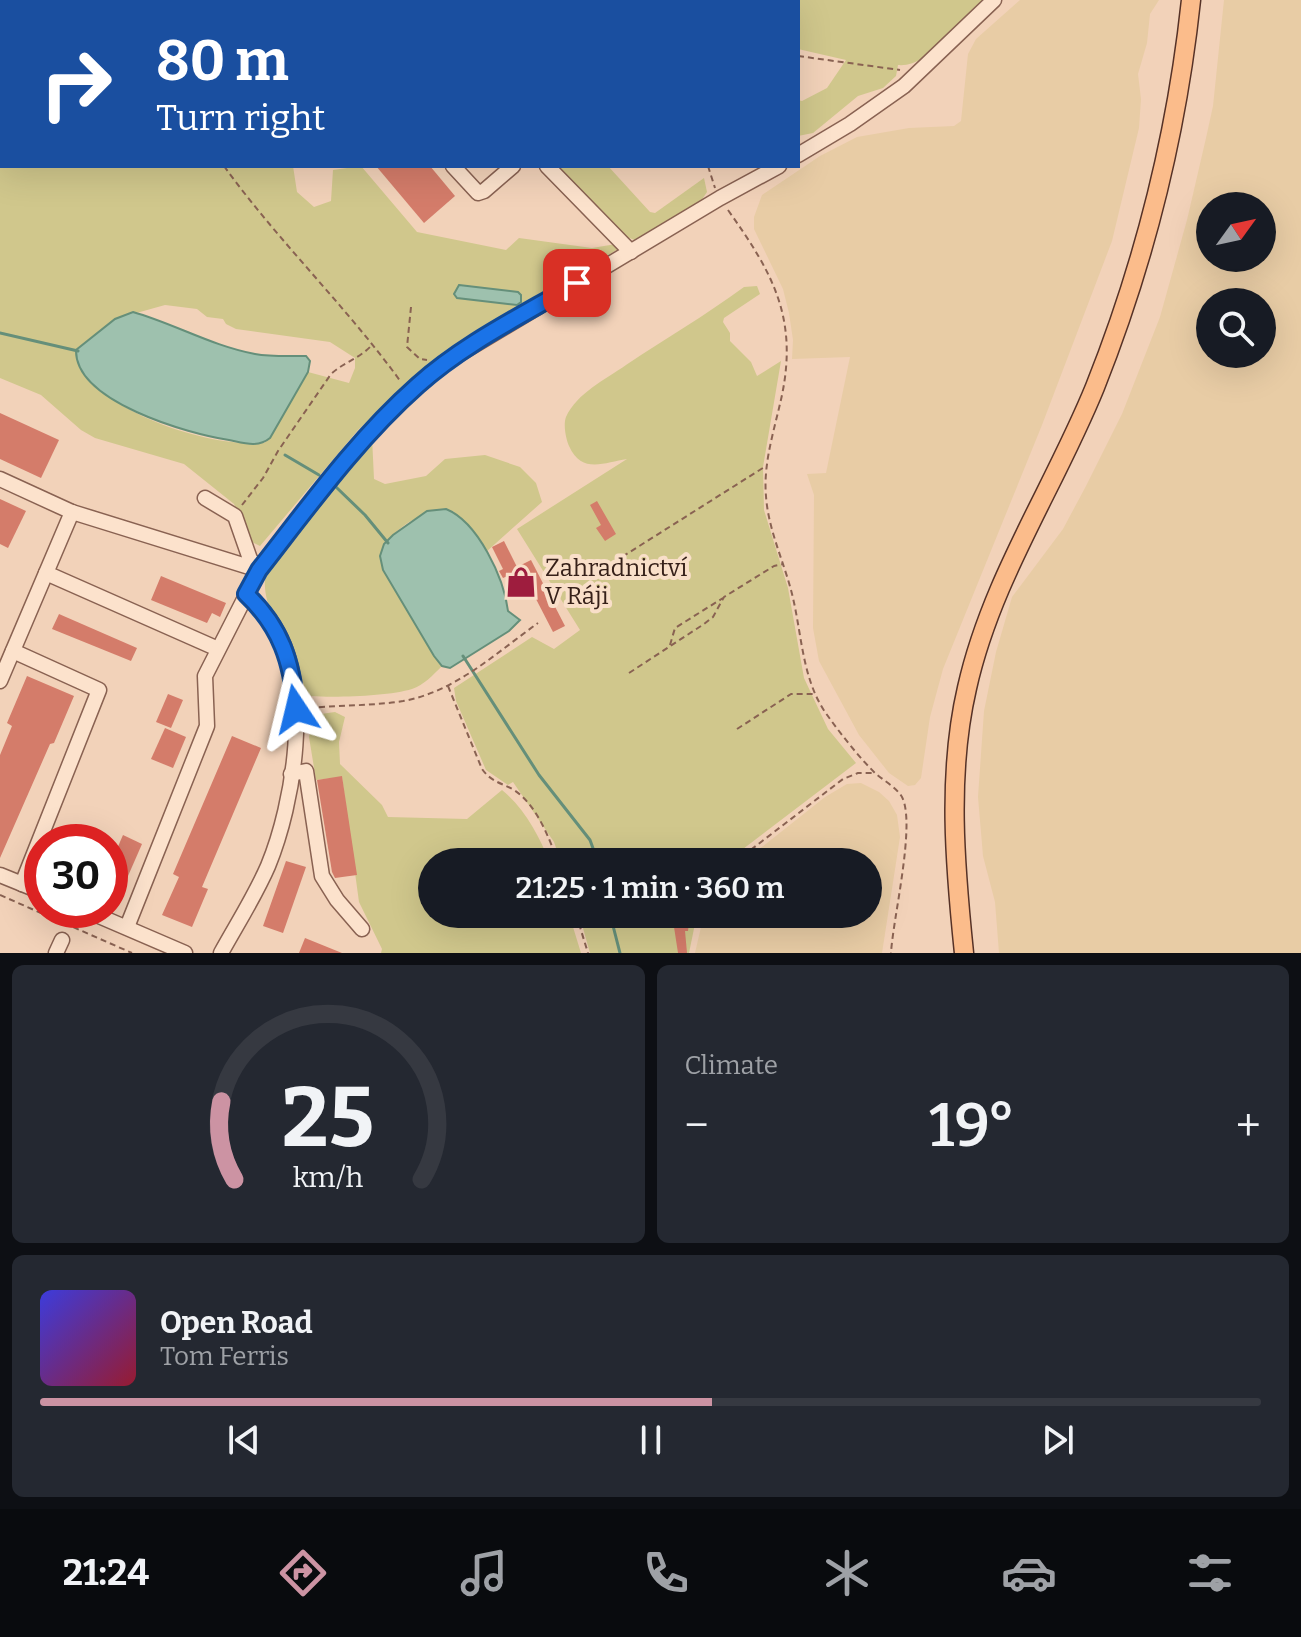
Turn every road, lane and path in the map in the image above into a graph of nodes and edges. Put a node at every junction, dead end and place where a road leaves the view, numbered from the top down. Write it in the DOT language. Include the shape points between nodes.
graph roads {
  1 [pos="994,0"];
  2 [pos="1191,0"];
  3 [pos="800,56"];
  4 [pos="921,72"];
  5 [pos="800,154"];
  6 [pos="225,168"];
  7 [pos="455,168"];
  8 [pos="511,168"];
  9 [pos="549,168"];
  10 [pos="709,168"];
  11 [pos="775,168"];
  12 [pos="720,198"];
  13 [pos="631,252"];
  14 [pos="411,307"];
  15 [pos="373,344"];
  16 [pos="448,361"];
  17 [pos="410,394"];
  18 [pos="766,465"];
  19 [pos="0,479"];
  20 [pos="205,498"];
  21 [pos="72,512"];
  22 [pos="234,515"];
  23 [pos="614,562"];
  24 [pos="784,564"];
  25 [pos="259,570"];
  26 [pos="46,573"];
  27 [pos="246,594"];
  28 [pos="724,597"];
  29 [pos="538,623"];
  30 [pos="670,646"];
  31 [pos="218,649"];
  32 [pos="13,651"];
  33 [pos="629,673"];
  34 [pos="0,680"];
  35 [pos="448,685"];
  36 [pos="814,694"];
  37 [pos="296,709"];
  38 [pos="737,729"];
  39 [pos="875,773"];
  40 [pos="291,774"];
  41 [pos="553,848"];
  42 [pos="753,848"];
  43 [pos="0,875"];
  44 [pos="22,884"];
  45 [pos="0,895"];
  46 [pos="128,924"];
  47 [pos="128,927"];
  48 [pos="580,928"];
  49 [pos="362,929"];
  50 [pos="132,953"];
  51 [pos="185,953"];
  52 [pos="221,953"];
  53 [pos="588,953"];
  54 [pos="891,953"];
  55 [pos="964,953"];
  1 -- 4 [label="street"];
  2 -- 55 [label="main road" via="1168,147 1129,292 1095,387 998,590 967,688 955,788"];
  3 -- 4 [label="path"];
  4 -- 5 [label="street"];
  6 -- 15 [label="path"];
  7 -- 8 [label="street" via="478,193"];
  9 -- 13 [label="street"];
  10 -- 12 [label="path"];
  11 -- 12 [label="street"];
  12 -- 13 [label="street"];
  12 -- 18 [label="path" via="776,286 786,332 788,358"];
  13 -- 16 [label="street"];
  14 -- 16 [label="path" via="411,353"];
  15 -- 17 [label="path"];
  15 -- 22 [label="path" via="331,374"];
  16 -- 17 [label="street"];
  17 -- 25 [label="street" via="360,443"];
  18 -- 23 [label="path"];
  18 -- 24 [label="path" via="766,497"];
  19 -- 21 [label="street"];
  20 -- 22 [label="street"];
  21 -- 25 [label="street"];
  21 -- 26 [label="street"];
  22 -- 25 [label="street"];
  24 -- 28 [label="path"];
  24 -- 36 [label="path"];
  25 -- 27 [label="street"];
  26 -- 31 [label="street"];
  26 -- 32 [label="street"];
  27 -- 31 [label="street"];
  27 -- 37 [label="street" via="276,628"];
  28 -- 30 [label="path" via="713,617"];
  28 -- 30 [label="path" via="675,628"];
  29 -- 35 [label="path"];
  30 -- 33 [label="path"];
  31 -- 46 [label="street" via="205,676 207,726"];
  32 -- 34 [label="street"];
  32 -- 44 [label="street" via="99,690"];
  35 -- 37 [label="path" via="406,700"];
  35 -- 41 [label="path" via="487,777 522,798"];
  36 -- 38 [label="path" via="791,694"];
  36 -- 39 [label="path"];
  37 -- 40 [label="street"];
  39 -- 42 [label="path" via="843,779"];
  39 -- 54 [label="path" via="902,797 906,813"];
  40 -- 49 [label="street" via="306,771 322,876"];
  40 -- 52 [label="street" via="267,867"];
  43 -- 44 [label="street"];
  45 -- 50 [label="path"];
  47 -- 51 [label="street"];
  48 -- 53 [label="path"];
}
